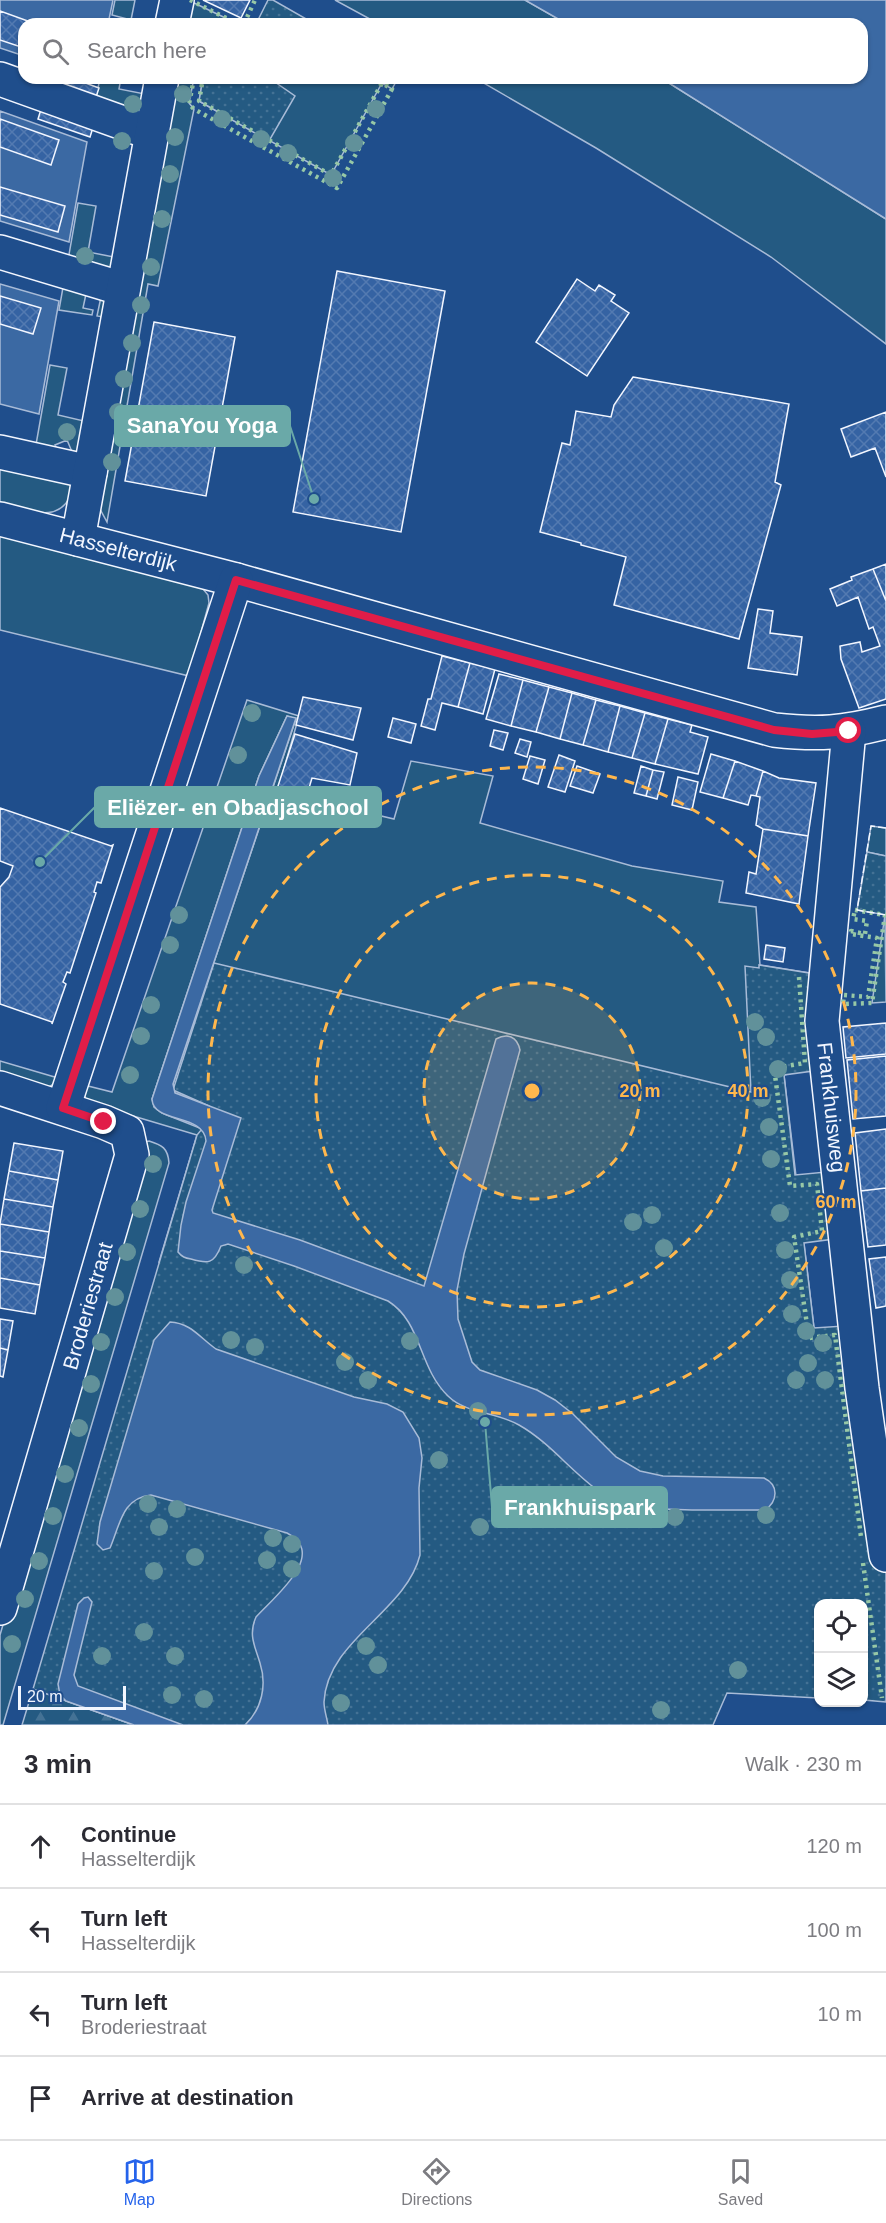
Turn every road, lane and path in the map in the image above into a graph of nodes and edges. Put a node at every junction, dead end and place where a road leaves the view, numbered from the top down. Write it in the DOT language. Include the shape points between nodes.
graph roads {
  1 [pos="177,0"];
  2 [pos="173,18"];
  3 [pos="0,79"];
  4 [pos="161,84"];
  5 [pos="151,133"];
  6 [pos="0,252"];
  7 [pos="123,289"];
  8 [pos="0,452"];
  9 [pos="90,472"];
  10 [pos="0,519"];
  11 [pos="78,539"];
  12 [pos="236,580"];
  13 [pos="886,722"];
  14 [pos="849,731"];
  15 [pos="0,1088"];
  16 [pos="63,1108"];
  17 [pos="886,1555"];
  18 [pos="0,1608"];
  1 -- 2 [label="street"];
  3 -- 5 [label="street"];
  4 -- 5 [label="street"];
  5 -- 7 [label="street"];
  6 -- 7 [label="street"];
  7 -- 9 [label="street"];
  8 -- 9 [label="street"];
  9 -- 11 [label="street"];
  10 -- 11 [label="street, Hasselterdijk"];
  11 -- 12 [label="street, Hasselterdijk"];
  12 -- 14 [label="street, Hasselterdijk" via="774,730 812,734"];
  12 -- 16 [label="street"];
  13 -- 14 [label="street"];
  14 -- 17 [label="street, Frankhuisweg" via="822,1021 862,1388"];
  15 -- 16 [label="street, Broderiestraat"];
  16 -- 18 [label="street, Broderiestraat" via="127,1132 132,1155"];
}
